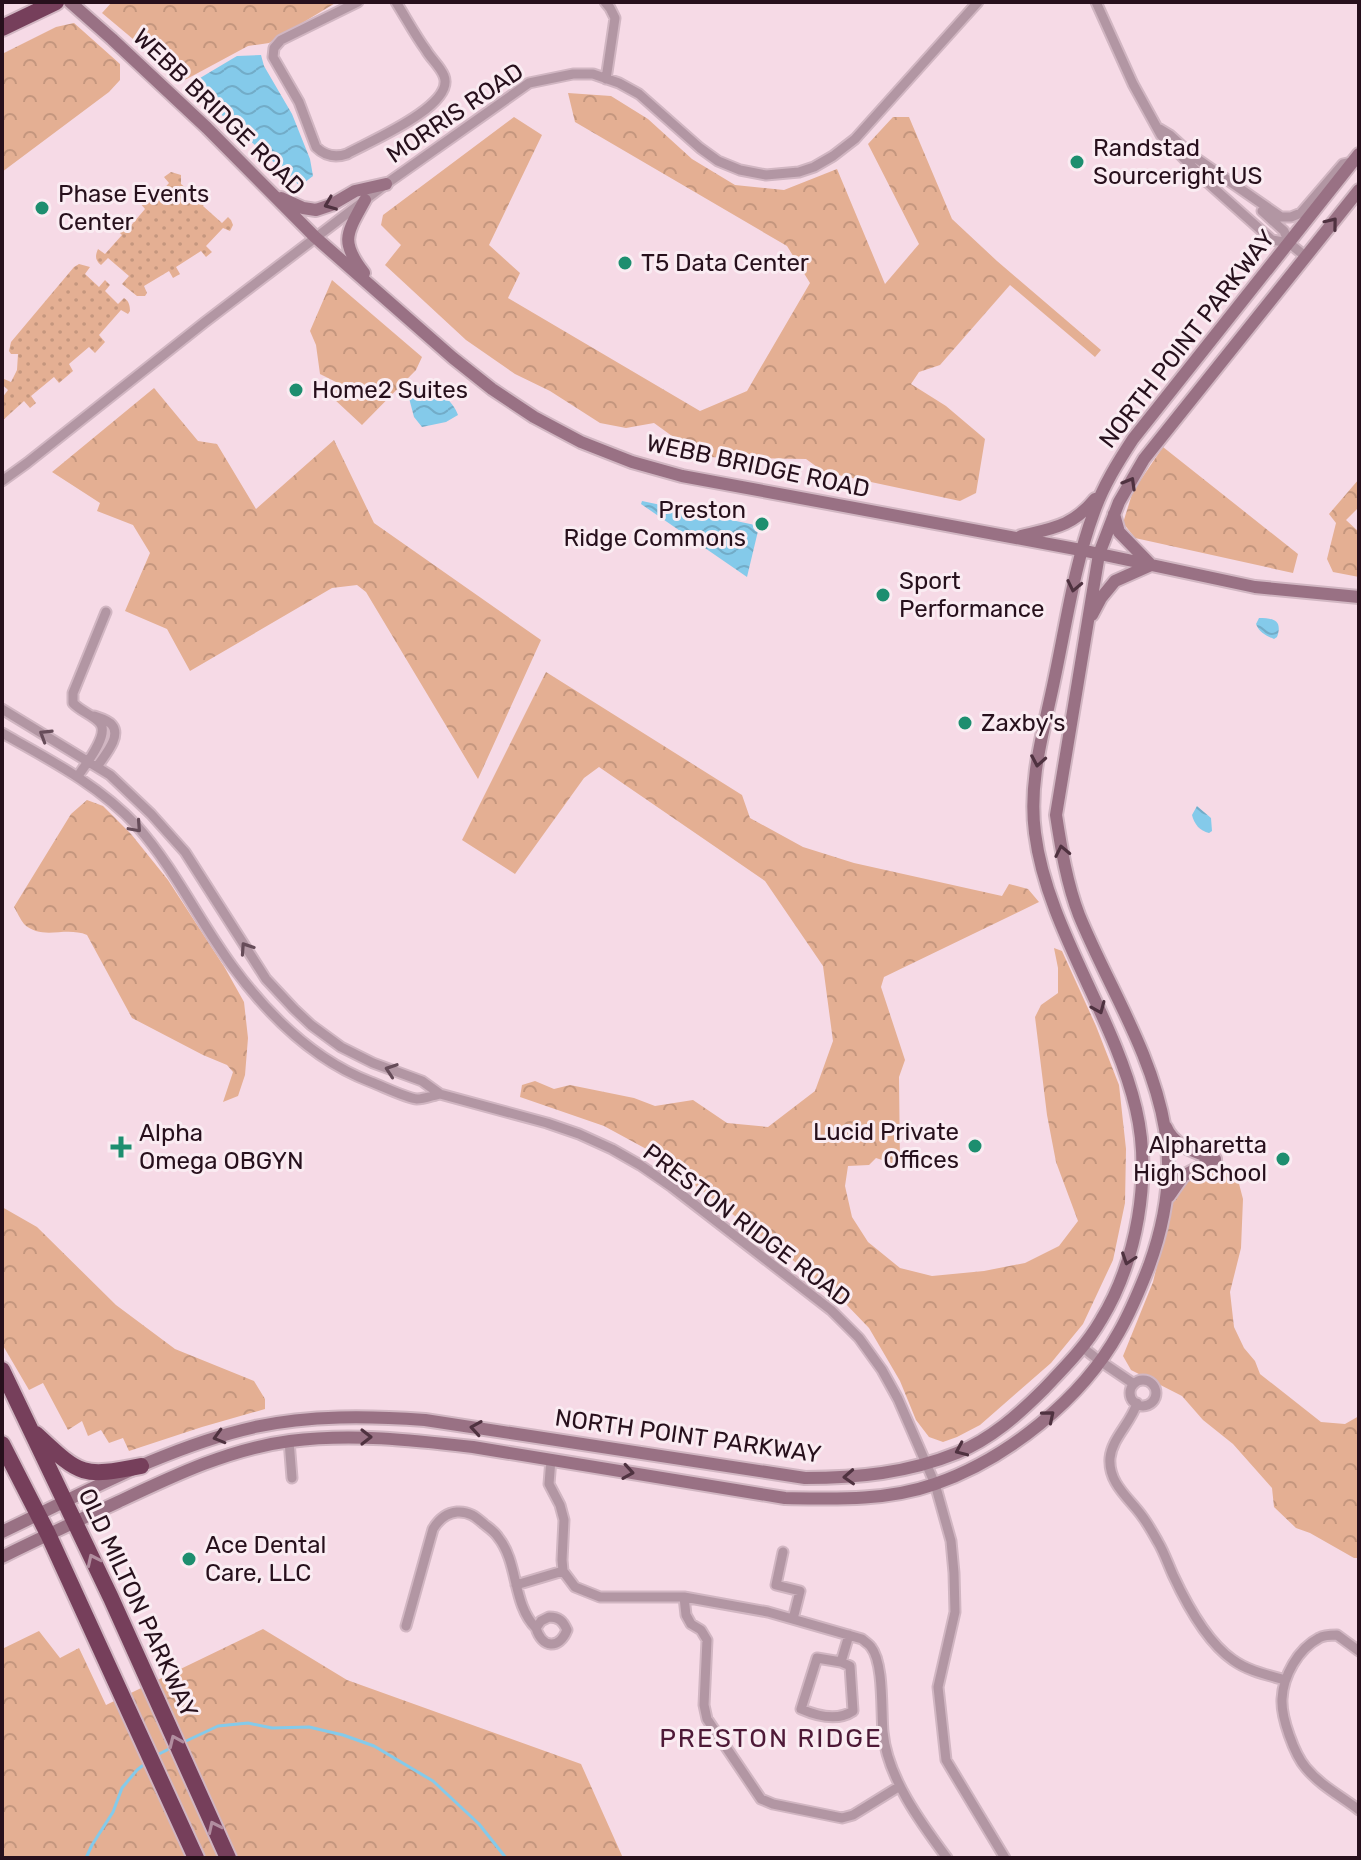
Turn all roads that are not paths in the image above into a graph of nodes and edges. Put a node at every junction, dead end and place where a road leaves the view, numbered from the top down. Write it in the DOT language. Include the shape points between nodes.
graph roads {
  1 [pos="56,2"];
  2 [pos="70,2"];
  3 [pos="358,2"];
  4 [pos="396,2"];
  5 [pos="605,2"];
  6 [pos="978,2"];
  7 [pos="1096,2"];
  8 [pos="2,28"];
  9 [pos="606,79"];
  10 [pos="1157,127"];
  11 [pos="1193,156"];
  12 [pos="1355,158"];
  13 [pos="386,184"];
  14 [pos="1359,190"];
  15 [pos="273,194"];
  16 [pos="365,200"];
  17 [pos="315,237"];
  18 [pos="1289,243"];
  19 [pos="1305,256"];
  20 [pos="384,297"];
  21 [pos="2,481"];
  22 [pos="1103,490"];
  23 [pos="1114,513"];
  24 [pos="1014,538"];
  25 [pos="1081,550"];
  26 [pos="1099,554"];
  27 [pos="1151,565"];
  28 [pos="1359,597"];
  29 [pos="106,612"];
  30 [pos="1087,625"];
  31 [pos="2,709"];
  32 [pos="2,733"];
  33 [pos="92,764"];
  34 [pos="78,776"];
  35 [pos="440,1094"];
  36 [pos="1162,1117"];
  37 [pos="1166,1203"];
  38 [pos="1082,1347"];
  39 [pos="1100,1361"];
  40 [pos="2,1370"];
  41 [pos="1134,1384"];
  42 [pos="1137,1403"];
  43 [pos="30,1428"];
  44 [pos="289,1441"];
  45 [pos="2,1444"];
  46 [pos="551,1459"];
  47 [pos="926,1463"];
  48 [pos="141,1466"];
  49 [pos="292,1478"];
  50 [pos="935,1484"];
  51 [pos="65,1502"];
  52 [pos="38,1515"];
  53 [pos="75,1522"];
  54 [pos="2,1532"];
  55 [pos="48,1534"];
  56 [pos="783,1552"];
  57 [pos="2,1557"];
  58 [pos="563,1571"];
  59 [pos="516,1585"];
  60 [pos="684,1597"];
  61 [pos="793,1619"];
  62 [pos="406,1626"];
  63 [pos="536,1628"];
  64 [pos="849,1635"];
  65 [pos="1359,1651"];
  66 [pos="841,1662"];
  67 [pos="1285,1680"];
  68 [pos="900,1786"];
  69 [pos="1359,1810"];
  70 [pos="196,1858"];
  71 [pos="228,1858"];
  72 [pos="947,1858"];
  73 [pos="1005,1858"];
  1 -- 8 [label="highway"];
  2 -- 15 [label="street, WEBB BRIDGE ROAD"];
  3 -- 4 [label="street" via="274,48 276,65 299,102 316,147 330,156 347,154 399,128 445,87 445,78"];
  5 -- 9 [label="street" via="615,18"];
  6 -- 9 [label="street, MORRIS ROAD" via="855,139 799,172 766,175 718,161 639,94"];
  7 -- 10 [label="street"];
  9 -- 13 [label="street, MORRIS ROAD" via="573,74 529,83"];
  10 -- 11 [label="street"];
  10 -- 18 [label="street" via="1177,153 1272,240"];
  11 -- 12 [label="street" via="1281,217 1301,213 1343,164"];
  11 -- 18 [label="street" via="1282,229"];
  12 -- 18 [label="street, NORTH POINT PARKWAY"];
  13 -- 15 [label="street, one-way" via="355,191 316,210"];
  13 -- 16 [label="street, MORRIS ROAD"];
  19 -- 14 [label="street, NORTH POINT PARKWAY, one-way"];
  15 -- 17 [label="street, WEBB BRIDGE ROAD"];
  16 -- 17 [label="street, MORRIS ROAD"];
  16 -- 20 [label="street" via="347,242 356,263"];
  17 -- 20 [label="street, WEBB BRIDGE ROAD"];
  17 -- 21 [label="street, MORRIS ROAD"];
  18 -- 19 [label="street"];
  18 -- 22 [label="street, NORTH POINT PARKWAY" via="1133,439"];
  23 -- 19 [label="street, NORTH POINT PARKWAY, one-way" via="1144,459"];
  20 -- 24 [label="street, WEBB BRIDGE ROAD" via="453,358 534,417 632,462"];
  22 -- 24 [label="street" via="1071,522"];
  22 -- 25 [label="street, NORTH POINT PARKWAY"];
  23 -- 26 [label="street, NORTH POINT PARKWAY"];
  23 -- 27 [label="street" via="1120,534"];
  24 -- 25 [label="street, WEBB BRIDGE ROAD"];
  25 -- 26 [label="street, WEBB BRIDGE ROAD"];
  25 -- 38 [label="street, NORTH POINT PARKWAY, one-way" via="1032,793 1035,833 1060,920 1125,1068 1137,1111 1142,1172 1129,1258 1102,1319"];
  26 -- 27 [label="street, WEBB BRIDGE ROAD"];
  26 -- 30 [label="street, NORTH POINT PARKWAY"];
  27 -- 28 [label="street, WEBB BRIDGE ROAD" via="1255,587"];
  27 -- 30 [label="street" via="1115,581"];
  29 -- 33 [label="street" via="73,693 80,710 114,728 113,741"];
  36 -- 30 [label="street, NORTH POINT PARKWAY, one-way" via="1152,1076 1079,913 1056,815"];
  33 -- 31 [label="street, PRESTON RIDGE ROAD, one-way"];
  32 -- 34 [label="street, PRESTON RIDGE ROAD"];
  33 -- 34 [label="street"];
  35 -- 33 [label="street, PRESTON RIDGE ROAD, one-way" via="422,1081 341,1047 294,1009 266,979 185,852 110,775"];
  34 -- 35 [label="street, PRESTON RIDGE ROAD, one-way" via="136,825 232,966 280,1024 357,1077 417,1099"];
  35 -- 47 [label="street, PRESTON RIDGE ROAD" via="579,1134 672,1187 831,1310 859,1338 898,1399"];
  36 -- 37 [label="street, NORTH POINT PARKWAY"];
  36 -- 37 [label="street" via="1175,1141 1215,1159 1183,1176"];
  37 -- 39 [label="street, NORTH POINT PARKWAY" via="1138,1294"];
  38 -- 39 [label="street"];
  38 -- 47 [label="street, NORTH POINT PARKWAY, one-way" via="996,1432"];
  39 -- 41 [label="street"];
  50 -- 39 [label="street, NORTH POINT PARKWAY, one-way" via="1017,1443 1062,1405"];
  40 -- 43 [label="highway, OLD MILTON PARKWAY"];
  41 -- 42 [label="street" via="1131,1394"];
  41 -- 42 [label="street" via="1146,1380 1156,1393 1149,1404"];
  42 -- 67 [label="street" via="1110,1459 1121,1492 1141,1514 1214,1642 1233,1661"];
  43 -- 48 [label="highway" via="83,1471"];
  43 -- 51 [label="highway, OLD MILTON PARKWAY"];
  44 -- 46 [label="street, NORTH POINT PARKWAY, one-way" via="384,1437"];
  44 -- 49 [label="street"];
  44 -- 53 [label="street, NORTH POINT PARKWAY" via="222,1456"];
  45 -- 52 [label="highway"];
  46 -- 50 [label="street, NORTH POINT PARKWAY, one-way" via="785,1498 872,1497"];
  46 -- 58 [label="street" via="549,1484 564,1520"];
  47 -- 48 [label="street, NORTH POINT PARKWAY, one-way" via="861,1476 805,1478 380,1417 257,1427"];
  47 -- 50 [label="street, PRESTON RIDGE ROAD"];
  48 -- 51 [label="street, NORTH POINT PARKWAY"];
  50 -- 73 [label="street, PRESTON RIDGE ROAD" via="954,1573 955,1612 938,1687 946,1760"];
  51 -- 52 [label="street, NORTH POINT PARKWAY"];
  51 -- 53 [label="highway, OLD MILTON PARKWAY"];
  52 -- 54 [label="street, NORTH POINT PARKWAY"];
  52 -- 55 [label="highway"];
  53 -- 55 [label="street, NORTH POINT PARKWAY"];
  71 -- 53 [label="highway, OLD MILTON PARKWAY, one-way"];
  55 -- 57 [label="street, NORTH POINT PARKWAY"];
  55 -- 70 [label="highway"];
  56 -- 61 [label="street" via="776,1585 800,1591"];
  58 -- 59 [label="street"];
  58 -- 60 [label="street" via="575,1587 600,1597"];
  59 -- 62 [label="street" via="498,1536 473,1515 455,1512 433,1529"];
  59 -- 63 [label="street"];
  60 -- 61 [label="street"];
  60 -- 68 [label="street" via="686,1615 707,1640 707,1719 761,1799 842,1818"];
  61 -- 64 [label="street"];
  64 -- 66 [label="street"];
  64 -- 68 [label="street" via="862,1639 874,1653 883,1733"];
  65 -- 67 [label="street" via="1337,1635 1321,1637 1303,1649"];
  66 -- 66 [label="street" via="850,1666 853,1711 844,1718 801,1709 817,1658"];
  67 -- 69 [label="street" via="1281,1701 1289,1738 1304,1766"];
  68 -- 72 [label="street"];
}
